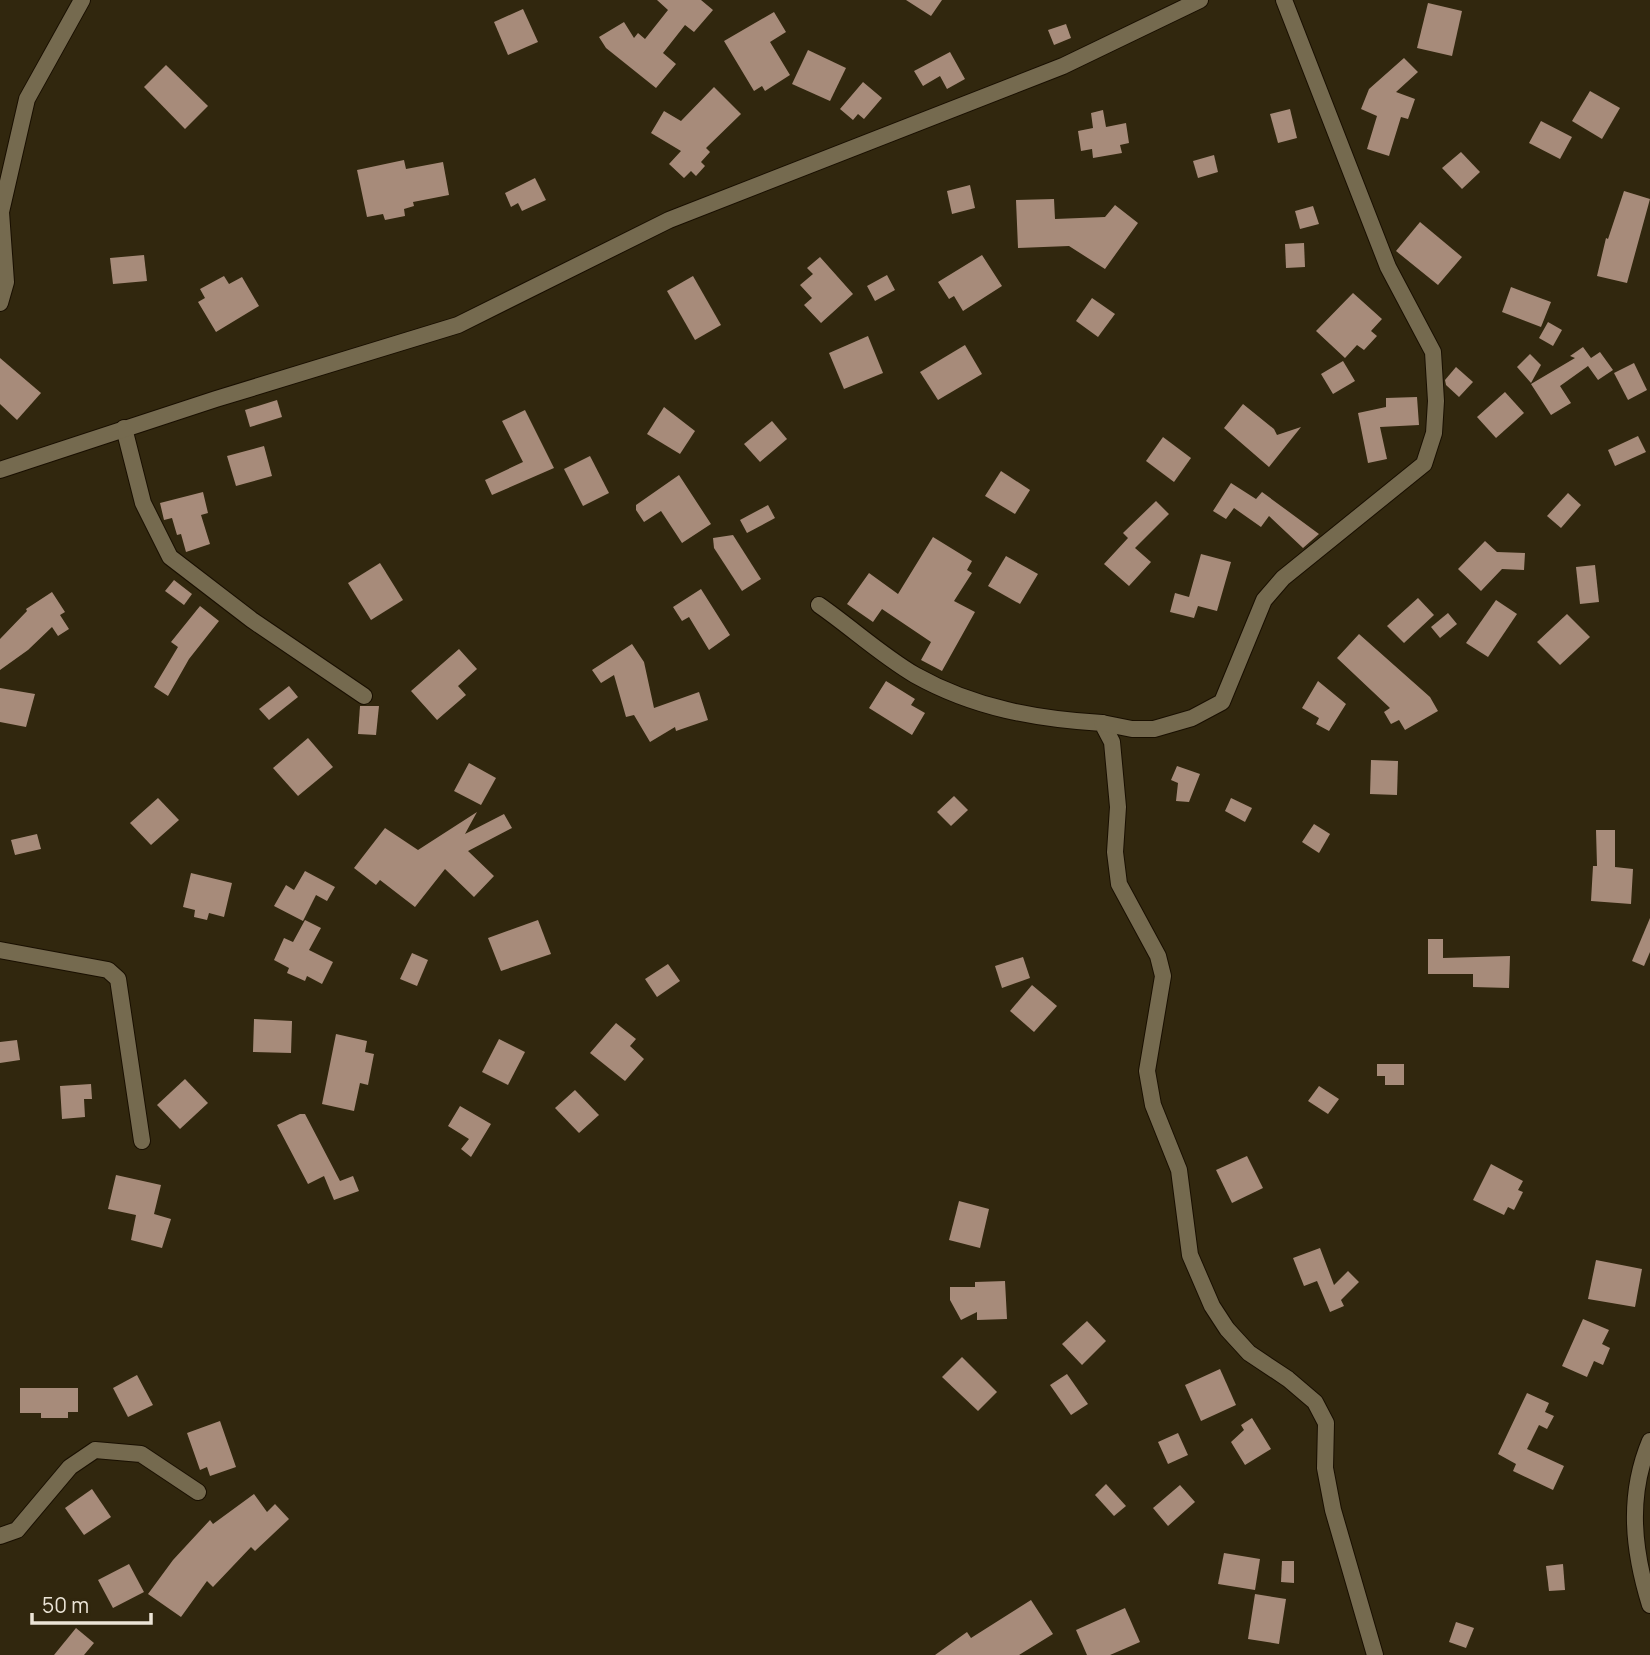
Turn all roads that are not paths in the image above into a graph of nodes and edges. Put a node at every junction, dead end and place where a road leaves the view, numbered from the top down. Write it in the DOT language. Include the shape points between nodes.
graph roads {
  1 [pos="82,0"];
  2 [pos="1200,0"];
  3 [pos="1284,0"];
  4 [pos="0,303"];
  5 [pos="124,428"];
  6 [pos="0,470"];
  7 [pos="819,605"];
  8 [pos="365,696"];
  9 [pos="1102,723"];
  10 [pos="0,950"];
  11 [pos="142,1141"];
  12 [pos="1650,1441"];
  13 [pos="198,1492"];
  14 [pos="0,1536"];
  15 [pos="1650,1605"];
  16 [pos="1375,1655"];
  1 -- 4 [label="street" via="27,99 1,212 6,282"];
  2 -- 5 [label="street" via="1063,66 669,220 458,325"];
  3 -- 9 [label="street" via="1388,267 1433,352 1434,433 1424,464 1283,578 1264,600 1222,702 1192,718 1154,729"];
  5 -- 6 [label="street"];
  5 -- 8 [label="street" via="143,503 170,557"];
  7 -- 9 [label="street" via="905,668 961,698 1061,721"];
  9 -- 16 [label="street" via="1112,742 1119,884 1158,956 1163,976 1147,1071 1153,1105 1179,1170 1190,1255 1227,1329 1249,1353 1315,1402 1326,1423 1325,1468 1333,1510"];
  10 -- 11 [label="street" via="108,970 118,979"];
  12 -- 15 [label="street" via="1635,1490 1633,1525"];
  13 -- 14 [label="street" via="141,1454 95,1450 70,1467 17,1530"];
}
